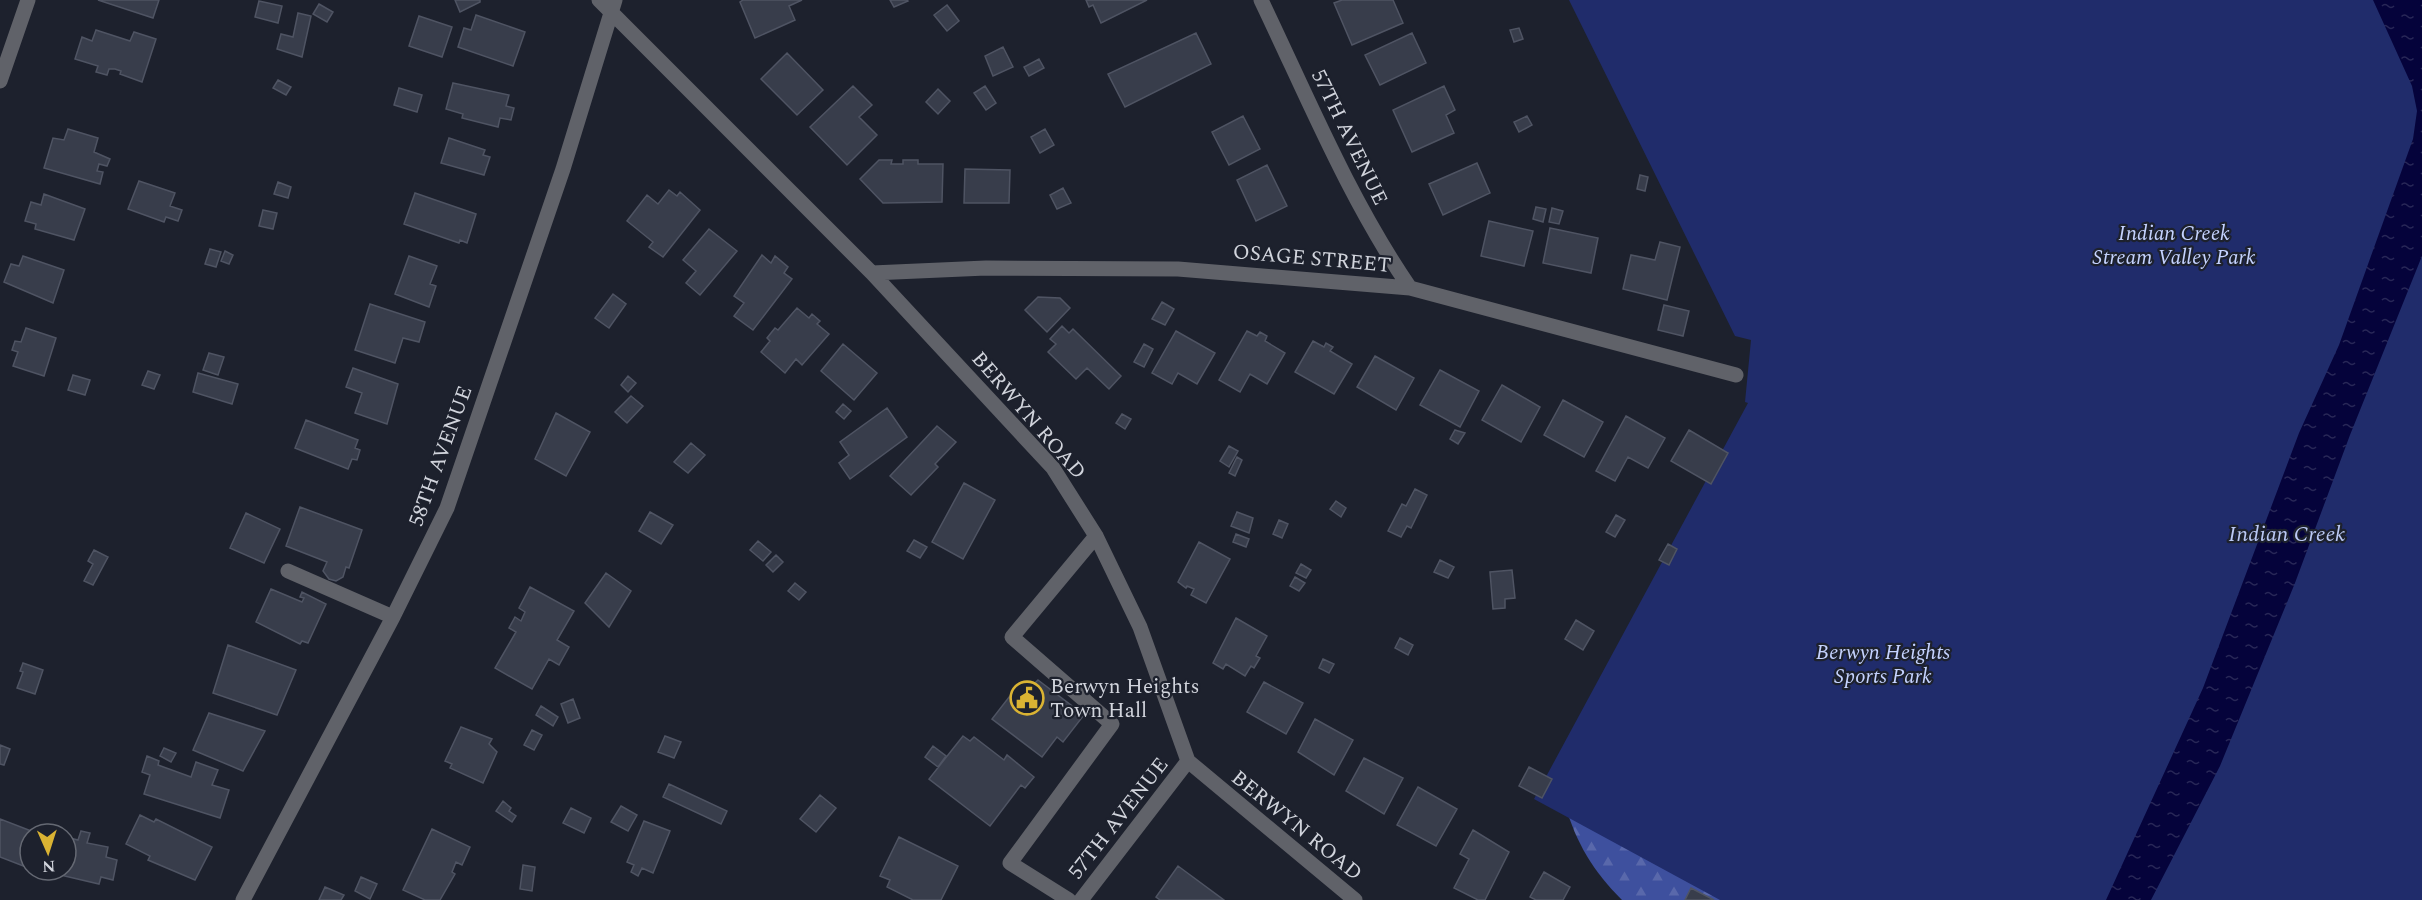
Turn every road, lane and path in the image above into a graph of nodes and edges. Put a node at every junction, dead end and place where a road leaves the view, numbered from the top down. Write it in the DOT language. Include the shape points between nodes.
graph roads {
  1 [pos="28,0"];
  2 [pos="599,0"];
  3 [pos="1261,0"];
  4 [pos="613,6"];
  5 [pos="0,81"];
  6 [pos="872,273"];
  7 [pos="1410,288"];
  8 [pos="1736,375"];
  9 [pos="1096,536"];
  10 [pos="288,571"];
  11 [pos="393,617"];
  12 [pos="1188,761"];
  13 [pos="243,900"];
  14 [pos="1069,900"];
  15 [pos="1081,900"];
  16 [pos="1355,900"];
  1 -- 5 [label="street"];
  2 -- 4 [label="street, BERWYN ROAD"];
  3 -- 7 [label="street, 57TH AVENUE" via="1349,186 1377,239"];
  4 -- 6 [label="street, BERWYN ROAD"];
  4 -- 11 [label="street, 58TH AVENUE" via="563,170 447,508"];
  6 -- 7 [label="street, OSAGE STREET" via="986,268 1178,269"];
  6 -- 9 [label="street, BERWYN ROAD" via="1053,468"];
  7 -- 8 [label="street, OSAGE STREET"];
  9 -- 12 [label="street, BERWYN ROAD" via="1140,627"];
  9 -- 14 [label="street" via="1012,637 1112,724 1010,863"];
  10 -- 11 [label="street"];
  11 -- 13 [label="street, 58TH AVENUE"];
  12 -- 15 [label="street, 57TH AVENUE"];
  12 -- 16 [label="street, BERWYN ROAD"];
}
